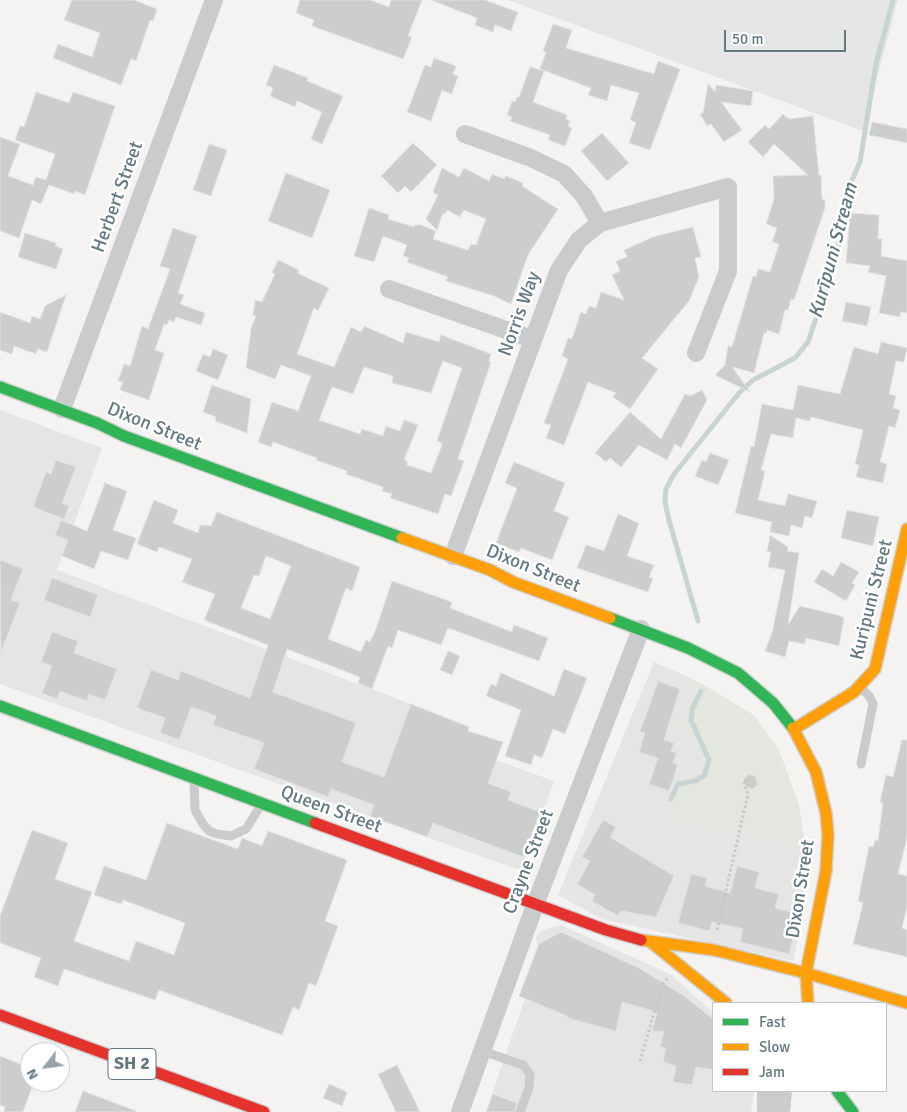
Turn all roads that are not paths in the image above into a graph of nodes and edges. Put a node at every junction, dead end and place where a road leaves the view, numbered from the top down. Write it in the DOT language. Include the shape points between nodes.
graph roads {
  1 [pos="214,0"];
  2 [pos="465,134"];
  3 [pos="600,223"];
  4 [pos="390,289"];
  5 [pos="532,339"];
  6 [pos="696,353"];
  7 [pos="0,386"];
  8 [pos="62,409"];
  9 [pos="907,529"];
  10 [pos="453,556"];
  11 [pos="641,629"];
  12 [pos="860,686"];
  13 [pos="0,706"];
  14 [pos="794,729"];
  15 [pos="861,764"];
  16 [pos="194,778"];
  17 [pos="262,803"];
  18 [pos="535,905"];
  19 [pos="652,943"];
  20 [pos="806,973"];
  21 [pos="725,1002"];
  22 [pos="808,1002"];
  23 [pos="906,1003"];
  24 [pos="887,1009"];
  25 [pos="0,1016"];
  26 [pos="482,1051"];
  27 [pos="766,1092"];
  28 [pos="783,1092"];
  29 [pos="838,1092"];
  30 [pos="264,1112"];
  31 [pos="460,1112"];
  32 [pos="520,1112"];
  33 [pos="766,1112"];
  34 [pos="781,1112"];
  35 [pos="854,1112"];
  1 -- 8 [label="street, Herbert Street"];
  2 -- 3 [label="street" via="532,158 564,174 584,196"];
  3 -- 5 [label="street, Norris Way" via="579,240 559,270"];
  3 -- 6 [label="street, Norris Way" via="728,187 728,271"];
  4 -- 5 [label="street"];
  5 -- 10 [label="street, Norris Way"];
  7 -- 8 [label="main road, Dixon Street"];
  8 -- 10 [label="main road, Dixon Street" via="124,436 423,548"];
  9 -- 12 [label="main road, Kuripuni Street" via="874,669"];
  10 -- 11 [label="main road, Dixon Street" via="513,582"];
  11 -- 14 [label="main road, Dixon Street" via="738,673 773,703"];
  11 -- 18 [label="street, Crayne Street"];
  12 -- 14 [label="main road, Kuripuni Street"];
  12 -- 15 [label="lane" via="872,704"];
  13 -- 16 [label="main road, Queen Street"];
  14 -- 20 [label="main road, Dixon Street" via="816,772 828,835 826,871"];
  16 -- 17 [label="main road, Queen Street"];
  16 -- 17 [label="lane" via="195,810 210,832 231,836 246,829"];
  17 -- 18 [label="main road, Queen Street"];
  18 -- 19 [label="main road, Queen Street"];
  18 -- 26 [label="street, Crayne Street"];
  19 -- 20 [label="main road, Queen Street" via="676,943 714,950"];
  19 -- 21 [label="main road, Queen Street"];
  20 -- 22 [label="main road, Dixon Street"];
  20 -- 23 [label="main road, Queen Street"];
  23 -- 24 [label="main road"];
  25 -- 30 [label="main road, SH 2"];
  26 -- 31 [label="street, Crayne Street"];
  26 -- 32 [label="lane" via="523,1065 530,1074 529,1088"];
  27 -- 33 [label="street"];
  28 -- 34 [label="street"];
  29 -- 35 [label="main road"];
}
